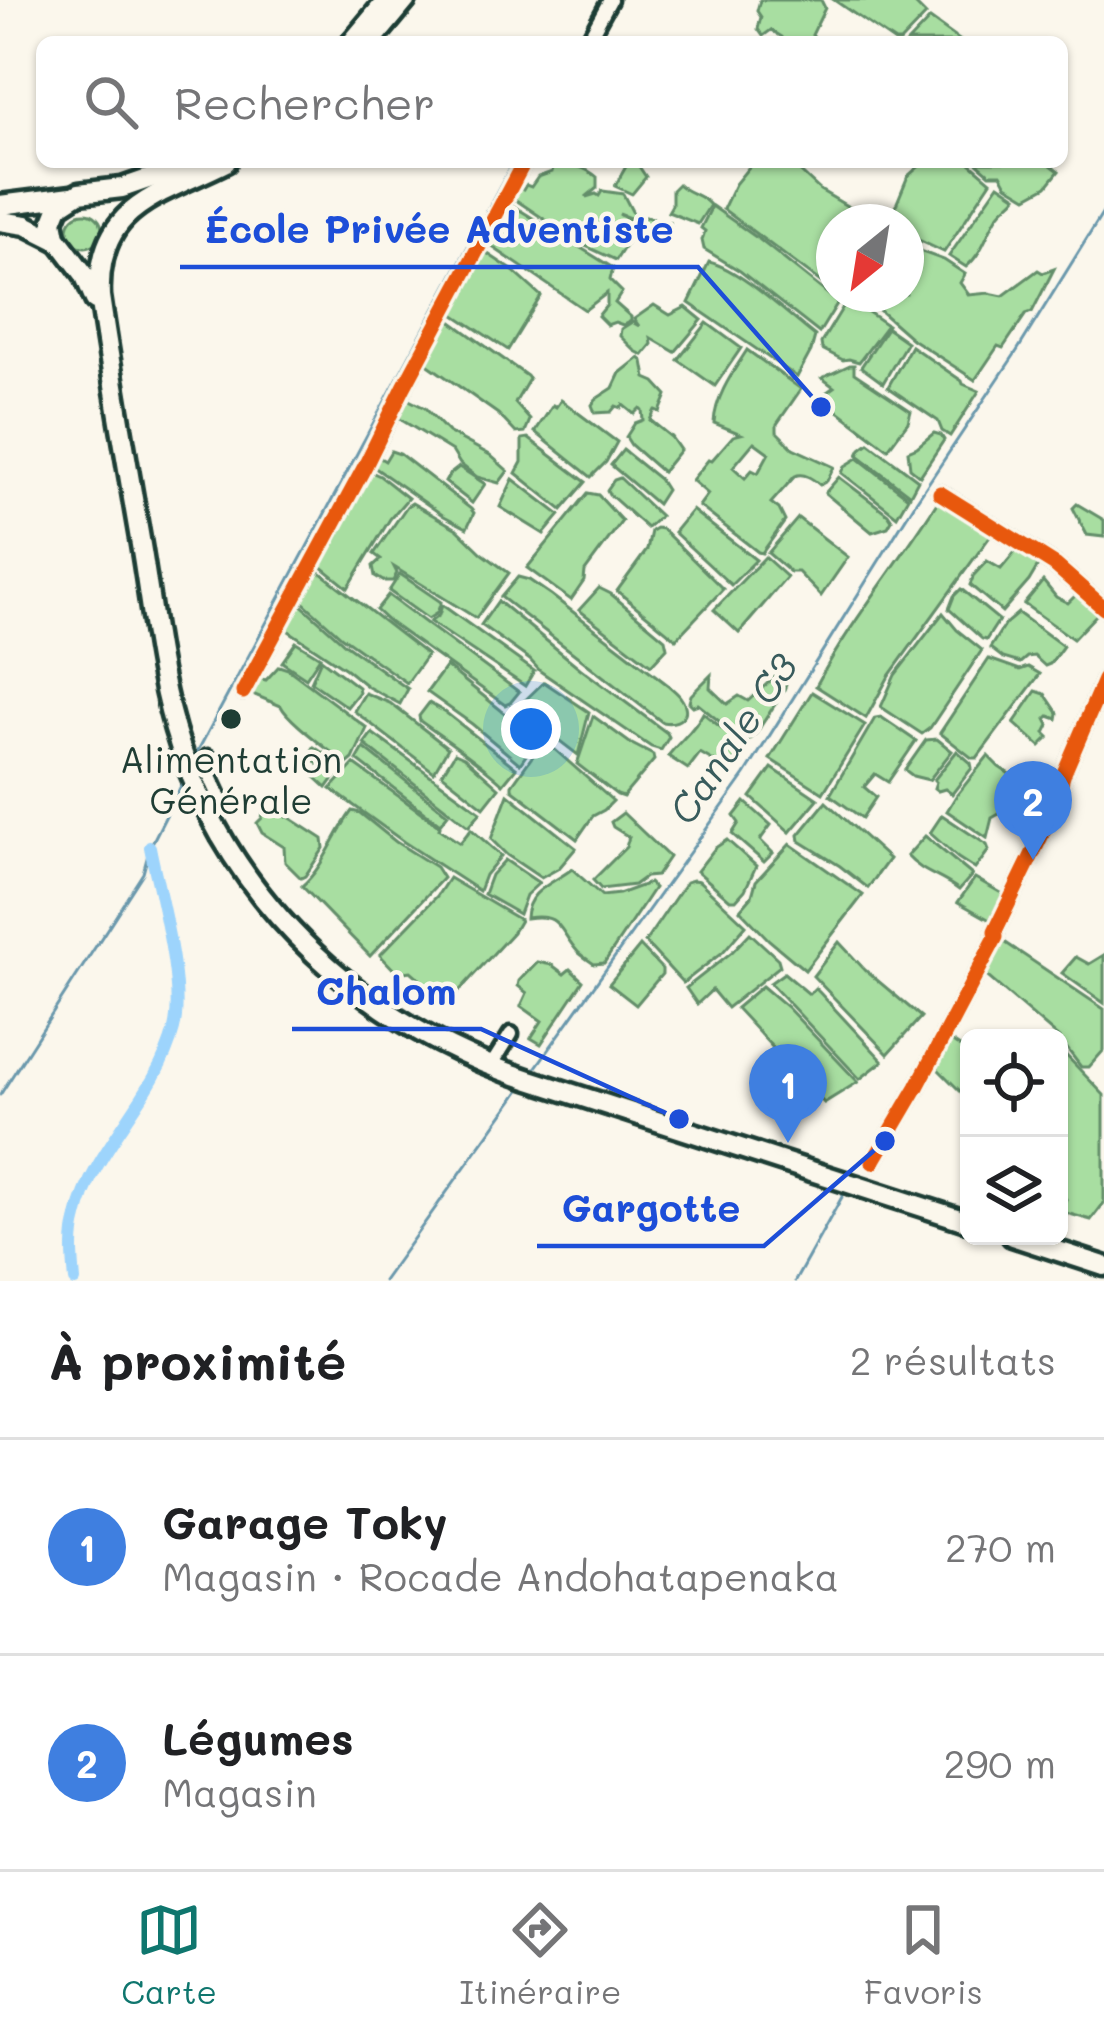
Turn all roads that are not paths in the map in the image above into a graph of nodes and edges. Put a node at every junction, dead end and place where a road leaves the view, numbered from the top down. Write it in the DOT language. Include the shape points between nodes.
graph roads {
  1 [pos="387,0"];
  2 [pos="406,0"];
  3 [pos="610,0"];
  4 [pos="357,36"];
  5 [pos="376,36"];
  6 [pos="590,36"];
  7 [pos="180,168"];
  8 [pos="213,168"];
  9 [pos="521,168"];
  10 [pos="76,195"];
  11 [pos="0,205"];
  12 [pos="0,221"];
  13 [pos="108,238"];
  14 [pos="63,245"];
  15 [pos="105,334"];
  16 [pos="940,493"];
  17 [pos="1104,608"];
  18 [pos="1104,680"];
  19 [pos="243,692"];
  20 [pos="208,757"];
  21 [pos="202,799"];
  22 [pos="511,1034"];
  23 [pos="501,1070"];
  24 [pos="873,1162"];
  25 [pos="960,1219"];
  26 [pos="1040,1245"];
  27 [pos="1104,1266"];
  1 -- 4 [label="main road"];
  2 -- 5 [label="main road"];
  3 -- 6 [label="street"];
  7 -- 10 [label="main road"];
  8 -- 13 [label="main road" via="137,208"];
  9 -- 19 [label="street"];
  10 -- 11 [label="main road"];
  10 -- 13 [label="main road" via="104,205"];
  10 -- 14 [label="main road" via="55,213"];
  12 -- 14 [label="main road"];
  13 -- 14 [label="main road" via="88,253"];
  13 -- 15 [label="main road" via="99,282"];
  14 -- 15 [label="main road" via="89,282"];
  15 -- 21 [label="main road" via="168,703"];
  16 -- 17 [label="street" via="1054,565"];
  18 -- 24 [label="street" via="996,937"];
  20 -- 21 [label="street" via="220,799"];
  21 -- 23 [label="main road" via="240,867 294,936 417,1031"];
  22 -- 23 [label="street"];
  23 -- 25 [label="main road"];
  26 -- 27 [label="main road"];
}
